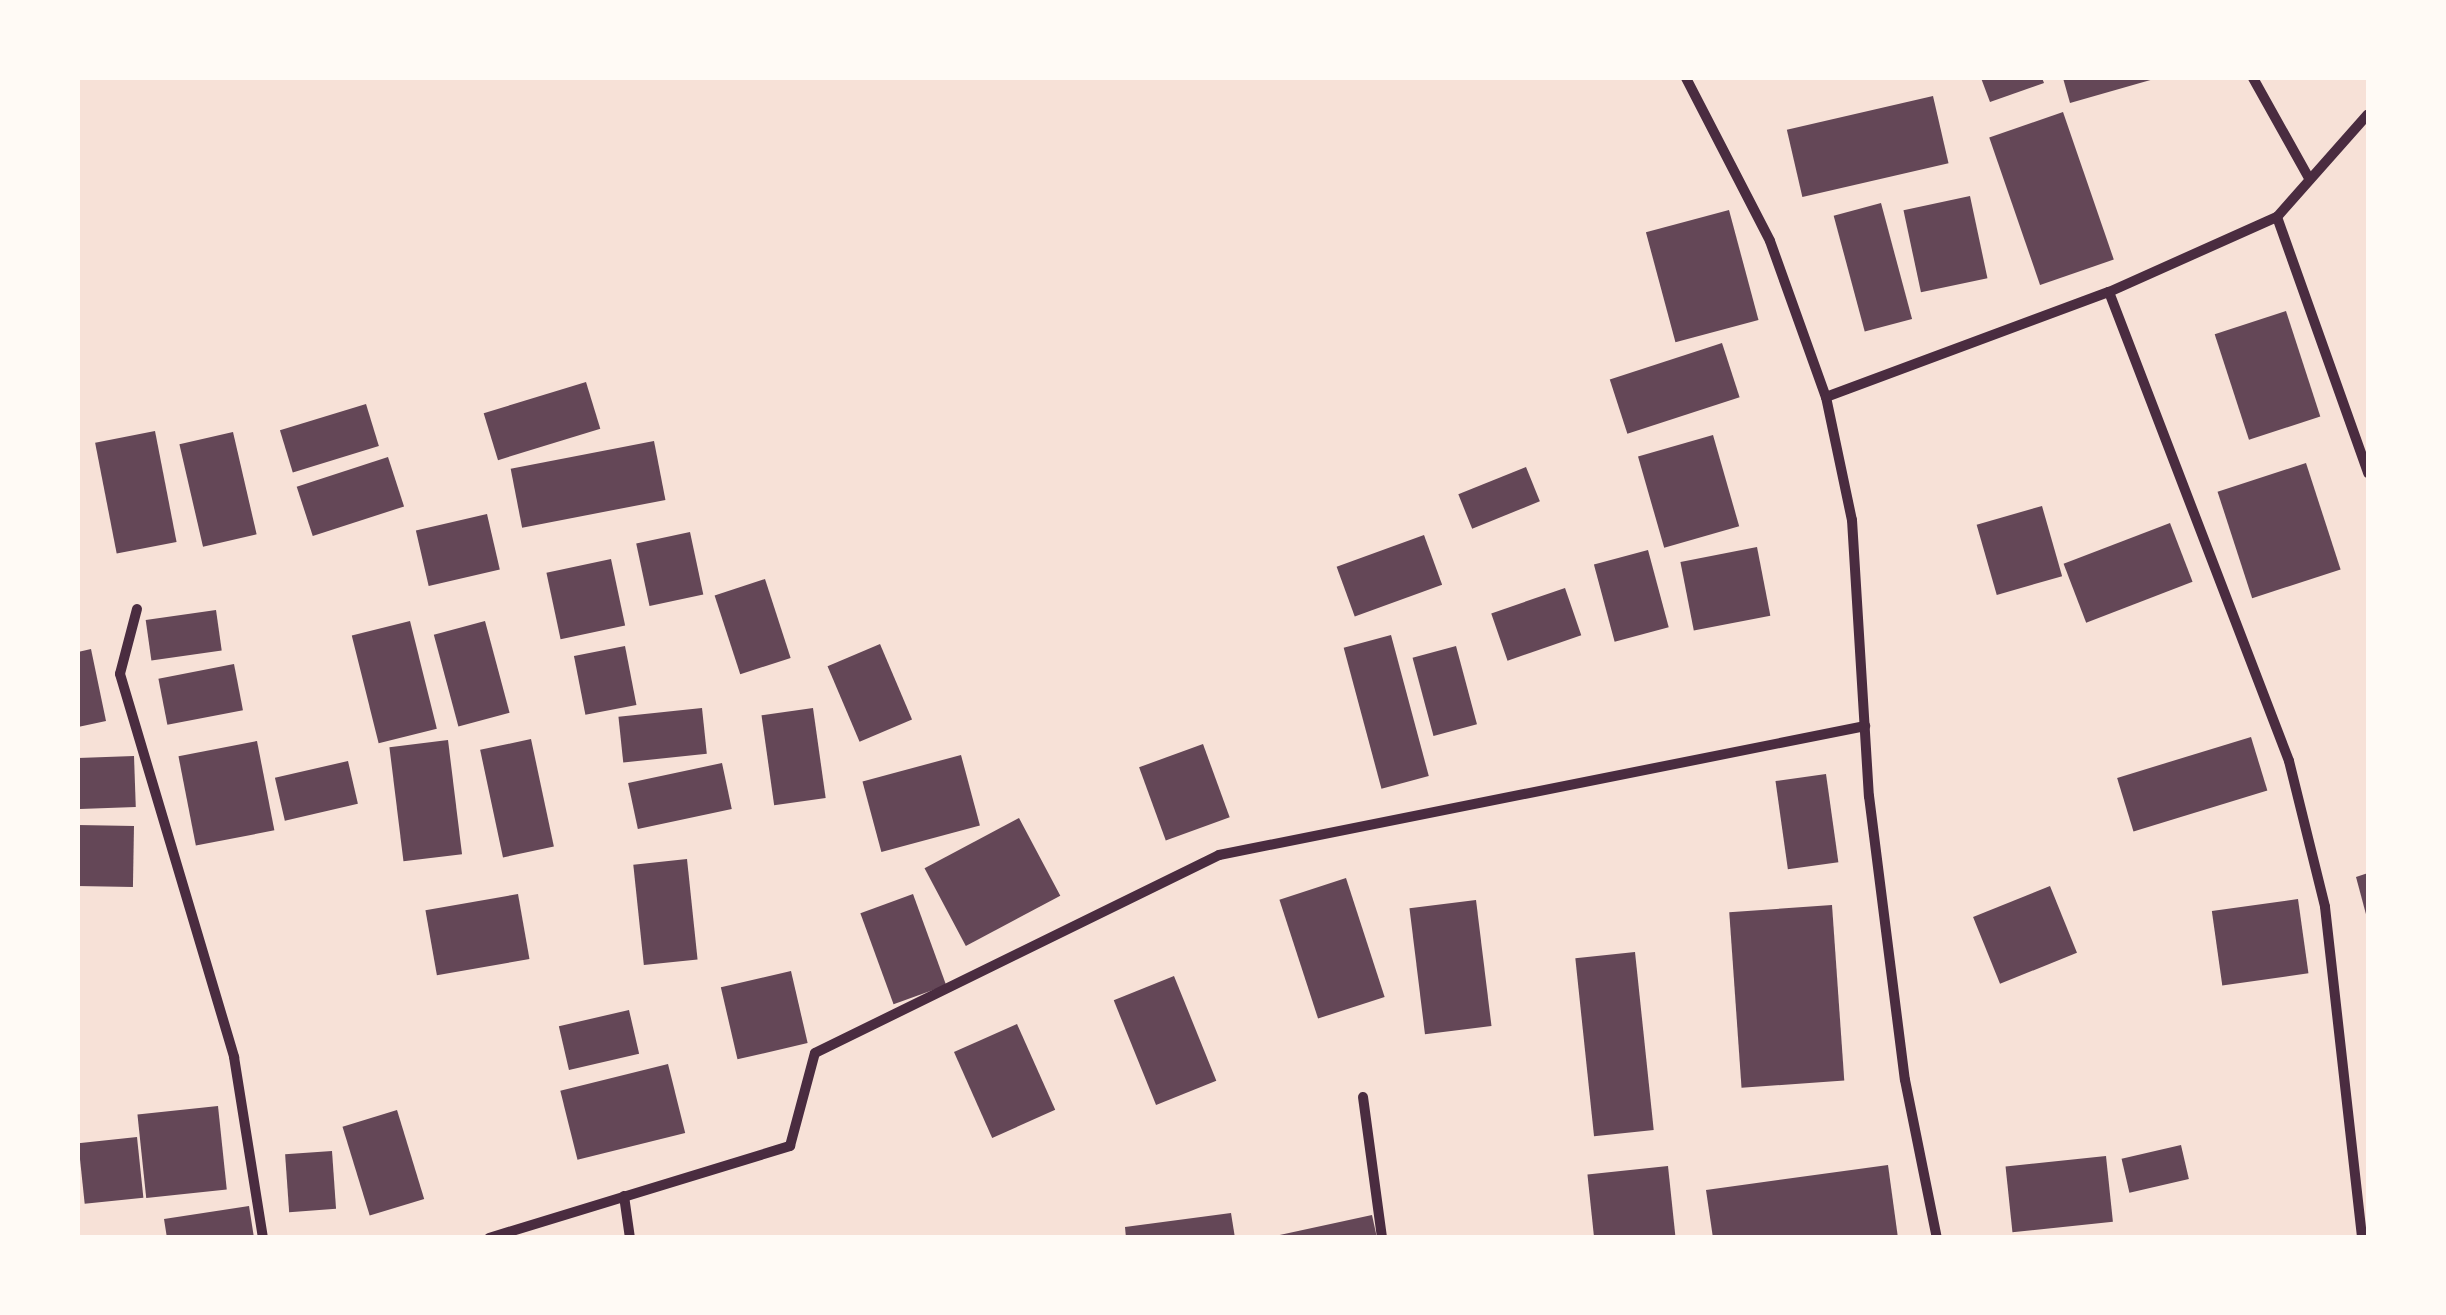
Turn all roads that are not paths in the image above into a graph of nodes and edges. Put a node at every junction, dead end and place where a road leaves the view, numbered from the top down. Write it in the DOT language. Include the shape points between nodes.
graph roads {
  1 [pos="1686,78"];
  2 [pos="2252,78"];
  3 [pos="2368,114"];
  4 [pos="2308,178"];
  5 [pos="2277,216"];
  6 [pos="2109,292"];
  7 [pos="1826,397"];
  8 [pos="2368,473"];
  9 [pos="137,609"];
  10 [pos="1865,726"];
  11 [pos="1363,1097"];
  12 [pos="624,1196"];
  13 [pos="262,1238"];
  14 [pos="489,1238"];
  15 [pos="630,1238"];
  16 [pos="1382,1238"];
  17 [pos="1937,1238"];
  18 [pos="2362,1238"];
  1 -- 7 [label="street" via="1770,240"];
  2 -- 4 [label="street"];
  3 -- 4 [label="street"];
  4 -- 5 [label="street"];
  5 -- 6 [label="street"];
  5 -- 8 [label="street"];
  6 -- 7 [label="street"];
  6 -- 18 [label="street" via="2289,760 2324,907"];
  7 -- 10 [label="street" via="1852,520"];
  9 -- 13 [label="street" via="120,674 234,1057"];
  10 -- 12 [label="street" via="1219,856 815,1053 790,1146"];
  10 -- 17 [label="street" via="1904,1080"];
  11 -- 16 [label="street"];
  12 -- 14 [label="street"];
  12 -- 15 [label="street"];
}
